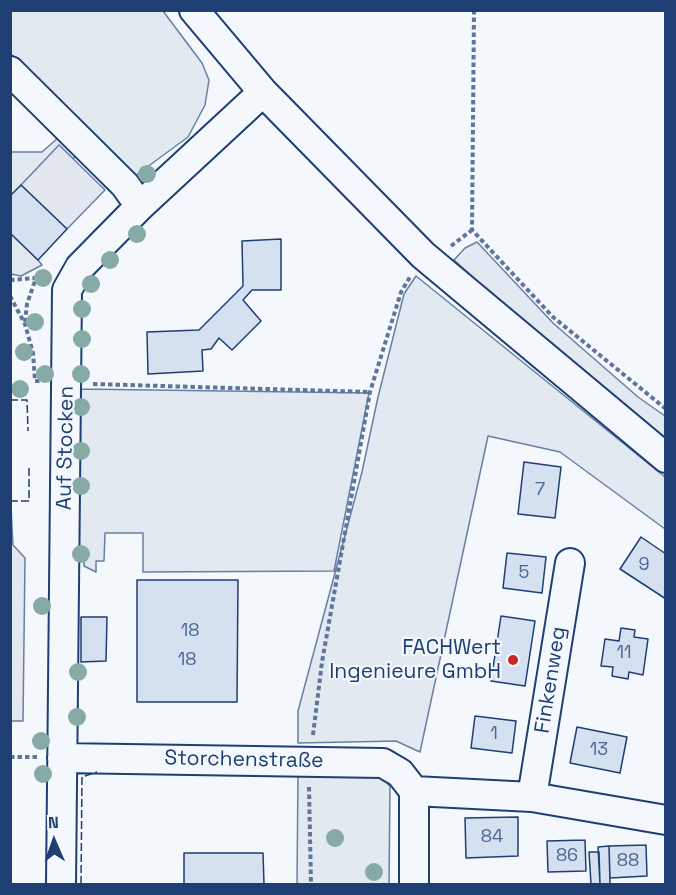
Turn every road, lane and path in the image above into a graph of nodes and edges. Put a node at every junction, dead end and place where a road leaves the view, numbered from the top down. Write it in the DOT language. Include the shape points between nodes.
graph roads {
  1 [pos="194,10"];
  2 [pos="474,10"];
  3 [pos="10,71"];
  4 [pos="263,92"];
  5 [pos="140,206"];
  6 [pos="472,230"];
  7 [pos="423,255"];
  8 [pos="10,280"];
  9 [pos="10,296"];
  10 [pos="25,324"];
  11 [pos="39,381"];
  12 [pos="89,384"];
  13 [pos="370,392"];
  14 [pos="666,410"];
  15 [pos="666,458"];
  16 [pos="570,563"];
  17 [pos="312,742"];
  18 [pos="62,758"];
  19 [pos="309,785"];
  20 [pos="414,791"];
  21 [pos="532,797"];
  22 [pos="666,820"];
  23 [pos="61,885"];
  24 [pos="311,885"];
  25 [pos="414,885"];
  1 -- 4 [label="street"];
  2 -- 6 [label="path"];
  3 -- 5 [label="street" via="125,184"];
  4 -- 5 [label="street, Auf Stocken"];
  4 -- 7 [label="street"];
  5 -- 18 [label="street, Auf Stocken" via="80,267 67,290"];
  6 -- 7 [label="path" via="449,247"];
  6 -- 14 [label="path" via="553,316"];
  7 -- 13 [label="path" via="401,292"];
  7 -- 15 [label="street"];
  8 -- 10 [label="path" via="33,280"];
  9 -- 10 [label="path"];
  10 -- 11 [label="path" via="35,381"];
  12 -- 13 [label="path"];
  13 -- 17 [label="path" via="322,662"];
  16 -- 21 [label="street, Finkenweg"];
  18 -- 20 [label="street, Storchenstraße" via="383,763 400,773"];
  18 -- 23 [label="street, Auf Stocken"];
  19 -- 24 [label="path"];
  20 -- 21 [label="street"];
  20 -- 25 [label="street"];
  21 -- 22 [label="street"];
}
